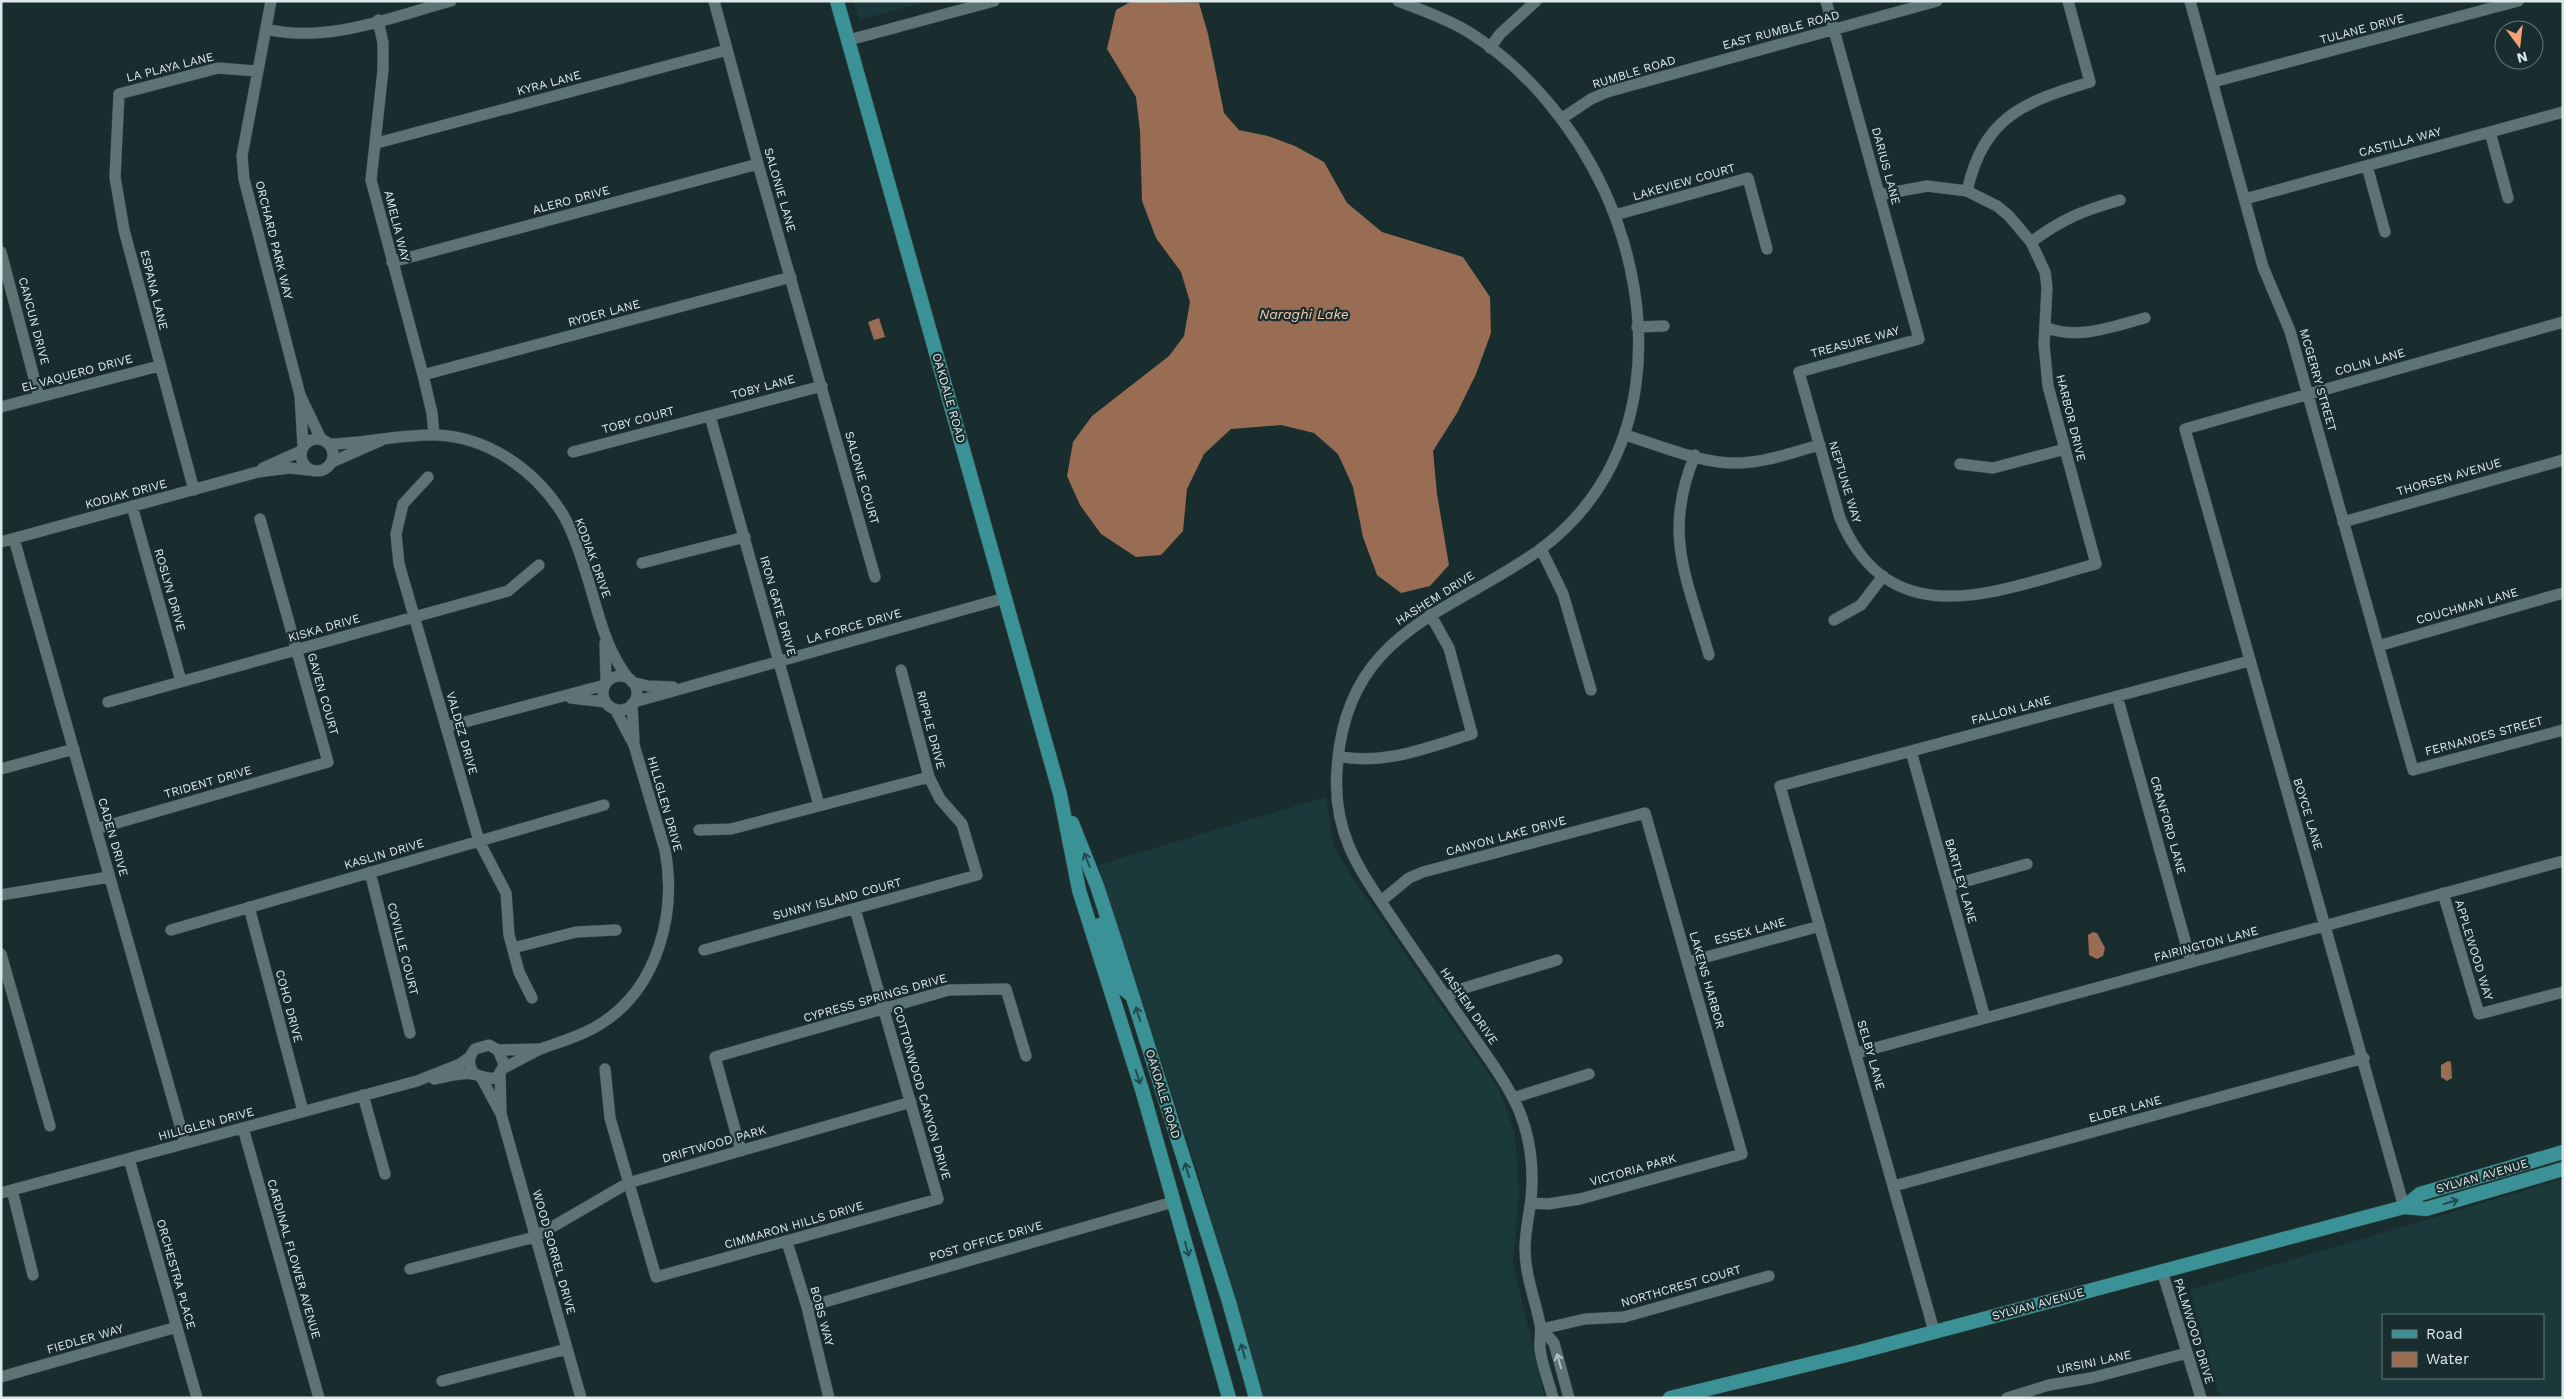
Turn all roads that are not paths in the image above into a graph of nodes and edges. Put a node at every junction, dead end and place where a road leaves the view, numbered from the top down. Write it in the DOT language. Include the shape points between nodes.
graph roads {
  1 [pos="271,1"];
  2 [pos="451,1"];
  3 [pos="714,1"];
  4 [pos="837,1"];
  5 [pos="994,1"];
  6 [pos="1398,1"];
  7 [pos="1536,1"];
  8 [pos="1826,1"];
  9 [pos="1937,1"];
  10 [pos="2068,1"];
  11 [pos="2190,1"];
  12 [pos="2518,1"];
  13 [pos="378,20"];
  14 [pos="266,29"];
  15 [pos="1834,30"];
  16 [pos="849,40"];
  17 [pos="1490,48"];
  18 [pos="728,50"];
  19 [pos="1719,62"];
  20 [pos="257,71"];
  21 [pos="2212,82"];
  22 [pos="119,94"];
  23 [pos="2563,112"];
  24 [pos="1561,119"];
  25 [pos="2490,132"];
  26 [pos="377,143"];
  27 [pos="758,164"];
  28 [pos="2367,166"];
  29 [pos="1967,191"];
  30 [pos="1879,195"];
  31 [pos="2508,198"];
  32 [pos="2245,199"];
  33 [pos="2120,200"];
  34 [pos="1615,215"];
  35 [pos="2385,232"];
  36 [pos="2031,242"];
  37 [pos="1767,249"];
  38 [pos="1,252"];
  39 [pos="392,262"];
  40 [pos="791,276"];
  41 [pos="2145,318"];
  42 [pos="2563,322"];
  43 [pos="1664,326"];
  44 [pos="1637,327"];
  45 [pos="2045,327"];
  46 [pos="1918,339"];
  47 [pos="159,366"];
  48 [pos="1799,372"];
  49 [pos="423,376"];
  50 [pos="822,386"];
  51 [pos="2308,394"];
  52 [pos="300,395"];
  53 [pos="39,397"];
  54 [pos="1,407"];
  55 [pos="710,416"];
  56 [pos="2185,430"];
  57 [pos="434,435"];
  58 [pos="1625,435"];
  59 [pos="383,440"];
  60 [pos="325,441"];
  61 [pos="1820,445"];
  62 [pos="302,448"];
  63 [pos="2065,449"];
  64 [pos="573,452"];
  65 [pos="1694,456"];
  66 [pos="2563,460"];
  67 [pos="332,462"];
  68 [pos="1960,464"];
  69 [pos="310,470"];
  70 [pos="258,472"];
  71 [pos="428,477"];
  72 [pos="194,490"];
  73 [pos="132,506"];
  74 [pos="260,519"];
  75 [pos="2343,522"];
  76 [pos="744,537"];
  77 [pos="14,539"];
  78 [pos="1,542"];
  79 [pos="1541,549"];
  80 [pos="642,563"];
  81 [pos="2096,564"];
  82 [pos="539,565"];
  83 [pos="1883,576"];
  84 [pos="875,577"];
  85 [pos="2563,593"];
  86 [pos="1005,598"];
  87 [pos="1430,614"];
  88 [pos="413,617"];
  89 [pos="1834,620"];
  90 [pos="605,639"];
  91 [pos="2378,646"];
  92 [pos="296,650"];
  93 [pos="1709,655"];
  94 [pos="779,661"];
  95 [pos="2249,661"];
  96 [pos="901,670"];
  97 [pos="630,680"];
  98 [pos="181,681"];
  99 [pos="606,684"];
  100 [pos="682,688"];
  101 [pos="1591,690"];
  102 [pos="2118,696"];
  103 [pos="564,697"];
  104 [pos="108,702"];
  105 [pos="605,702"];
  106 [pos="633,703"];
  107 [pos="615,709"];
  108 [pos="446,727"];
  109 [pos="2563,730"];
  110 [pos="634,745"];
  111 [pos="74,749"];
  112 [pos="1911,751"];
  113 [pos="1338,756"];
  114 [pos="328,762"];
  115 [pos="1,769"];
  116 [pos="2413,770"];
  117 [pos="929,777"];
  118 [pos="1780,786"];
  119 [pos="1060,794"];
  120 [pos="604,805"];
  121 [pos="819,805"];
  122 [pos="1645,813"];
  123 [pos="96,829"];
  124 [pos="699,830"];
  125 [pos="479,841"];
  126 [pos="2563,861"];
  127 [pos="2027,864"];
  128 [pos="370,872"];
  129 [pos="976,875"];
  130 [pos="109,877"];
  131 [pos="1948,886"];
  132 [pos="1079,890"];
  133 [pos="2443,893"];
  134 [pos="1,895"];
  135 [pos="1381,901"];
  136 [pos="249,907"];
  137 [pos="855,909"];
  138 [pos="1820,926"];
  139 [pos="2327,927"];
  140 [pos="171,930"];
  141 [pos="616,930"];
  142 [pos="513,948"];
  143 [pos="704,950"];
  144 [pos="1,954"];
  145 [pos="1557,960"];
  146 [pos="1688,962"];
  147 [pos="2191,962"];
  148 [pos="2563,992"];
  149 [pos="1133,996"];
  150 [pos="1446,997"];
  151 [pos="532,998"];
  152 [pos="884,1010"];
  153 [pos="1985,1018"];
  154 [pos="410,1033"];
  155 [pos="542,1049"];
  156 [pos="498,1050"];
  157 [pos="1857,1053"];
  158 [pos="1026,1056"];
  159 [pos="470,1058"];
  160 [pos="2364,1058"];
  161 [pos="605,1069"];
  162 [pos="501,1070"];
  163 [pos="1589,1074"];
  164 [pos="478,1076"];
  165 [pos="417,1080"];
  166 [pos="363,1095"];
  167 [pos="1513,1098"];
  168 [pos="911,1102"];
  169 [pos="303,1111"];
  170 [pos="501,1114"];
  171 [pos="50,1126"];
  172 [pos="243,1128"];
  173 [pos="185,1144"];
  174 [pos="741,1151"];
  175 [pos="2563,1152"];
  176 [pos="1742,1154"];
  177 [pos="129,1158"];
  178 [pos="2563,1169"];
  179 [pos="384,1174"];
  180 [pos="628,1183"];
  181 [pos="1894,1186"];
  182 [pos="6,1192"];
  183 [pos="938,1199"];
  184 [pos="1173,1202"];
  185 [pos="1531,1203"];
  186 [pos="2404,1207"];
  187 [pos="535,1237"];
  188 [pos="787,1242"];
  189 [pos="410,1268"];
  190 [pos="2162,1271"];
  191 [pos="33,1275"];
  192 [pos="1769,1276"];
  193 [pos="807,1307"];
  194 [pos="177,1327"];
  195 [pos="1542,1329"];
  196 [pos="1934,1331"];
  197 [pos="567,1349"];
  198 [pos="2187,1353"];
  199 [pos="1,1377"];
  200 [pos="442,1381"];
  201 [pos="197,1398"];
  202 [pos="319,1398"];
  203 [pos="582,1398"];
  204 [pos="828,1398"];
  205 [pos="1229,1398"];
  206 [pos="1256,1398"];
  207 [pos="1553,1398"];
  208 [pos="1570,1398"];
  209 [pos="1670,1398"];
  210 [pos="2007,1398"];
  211 [pos="2200,1398"];
  1 -- 14 [label="street, ORCHARD PARK WAY"];
  2 -- 13 [label="street"];
  3 -- 18 [label="street, SALONIE LANE"];
  4 -- 16 [label="main road, OAKDALE ROAD"];
  5 -- 16 [label="street"];
  6 -- 17 [label="street, HASHEM DRIVE" via="1465,30"];
  7 -- 17 [label="street" via="1500,34"];
  8 -- 15 [label="street, DARIUS LANE"];
  9 -- 15 [label="street, EAST RUMBLE ROAD"];
  10 -- 29 [label="street" via="2090,82 2041,97 2010,115 1986,141 1971,172"];
  11 -- 21 [label="street, MCGERRY STREET"];
  12 -- 21 [label="street, TULANE DRIVE"];
  13 -- 14 [label="street" via="328,33 306,35"];
  13 -- 26 [label="street, AMELIA WAY" via="383,43 383,70"];
  14 -- 20 [label="street, ORCHARD PARK WAY"];
  15 -- 19 [label="street, EAST RUMBLE ROAD"];
  15 -- 30 [label="street, DARIUS LANE"];
  16 -- 86 [label="main road, OAKDALE ROAD"];
  17 -- 24 [label="street, HASHEM DRIVE" via="1532,84"];
  18 -- 26 [label="street, KYRA LANE"];
  18 -- 27 [label="street, SALONIE LANE"];
  19 -- 24 [label="street, RUMBLE ROAD" via="1607,92"];
  20 -- 22 [label="street, LA PLAYA LANE" via="218,68"];
  20 -- 52 [label="street, ORCHARD PARK WAY" via="242,156 244,179"];
  21 -- 32 [label="street, MCGERRY STREET"];
  22 -- 47 [label="street, ESPANA LANE" via="115,177 124,230"];
  23 -- 25 [label="street, CASTILLA WAY"];
  24 -- 34 [label="street, HASHEM DRIVE" via="1590,162"];
  25 -- 28 [label="street, CASTILLA WAY"];
  25 -- 31 [label="street"];
  26 -- 39 [label="street, AMELIA WAY" via="371,180"];
  27 -- 39 [label="street, ALERO DRIVE"];
  27 -- 40 [label="street, SALONIE LANE"];
  28 -- 32 [label="street, CASTILLA WAY"];
  28 -- 35 [label="street"];
  29 -- 30 [label="street, HARBOR DRIVE" via="1927,186"];
  29 -- 36 [label="street, HARBOR DRIVE" via="1997,206"];
  30 -- 46 [label="street, DARIUS LANE"];
  32 -- 51 [label="street, MCGERRY STREET" via="2263,267 2290,331"];
  33 -- 36 [label="street" via="2078,212"];
  34 -- 37 [label="street, LAKEVIEW COURT" via="1748,178"];
  34 -- 44 [label="street, HASHEM DRIVE" via="1630,268"];
  36 -- 45 [label="street, HARBOR DRIVE" via="2042,263 2047,287"];
  38 -- 53 [label="street, CANCUN DRIVE"];
  39 -- 49 [label="street, AMELIA WAY"];
  40 -- 49 [label="street, RYDER LANE"];
  40 -- 50 [label="street, SALONIE LANE"];
  41 -- 45 [label="street" via="2090,332 2063,332"];
  42 -- 51 [label="street, COLIN LANE"];
  43 -- 44 [label="street"];
  44 -- 58 [label="street, HASHEM DRIVE" via="1638,377"];
  45 -- 63 [label="street, HARBOR DRIVE" via="2048,386"];
  46 -- 48 [label="street, TREASURE WAY"];
  47 -- 53 [label="street, EL VAQUERO DRIVE"];
  47 -- 72 [label="street, ESPANA LANE"];
  48 -- 61 [label="street, NEPTUNE WAY"];
  49 -- 57 [label="street, AMELIA WAY"];
  50 -- 55 [label="street, TOBY LANE"];
  50 -- 84 [label="street, SALONIE COURT"];
  51 -- 56 [label="street, COLIN LANE"];
  51 -- 75 [label="street, MCGERRY STREET"];
  52 -- 60 [label="street, ORCHARD PARK WAY"];
  52 -- 62 [label="street, ORCHARD PARK WAY"];
  53 -- 54 [label="street, EL VAQUERO DRIVE"];
  55 -- 64 [label="street, TOBY COURT"];
  55 -- 76 [label="street, IRON GATE DRIVE"];
  56 -- 95 [label="street, BOYCE LANE"];
  57 -- 59 [label="street, KODIAK DRIVE"];
  57 -- 90 [label="street, KODIAK DRIVE" via="473,441 493,449 532,477 549,494 563,515 576,545"];
  58 -- 65 [label="street"];
  58 -- 79 [label="street, HASHEM DRIVE" via="1604,479 1589,501"];
  59 -- 60 [label="street, KODIAK DRIVE"];
  59 -- 67 [label="street, KODIAK DRIVE"];
  60 -- 62 [label="street" via="312,439"];
  60 -- 67 [label="street" via="333,451"];
  61 -- 65 [label="street" via="1754,462 1721,462"];
  61 -- 83 [label="street, NEPTUNE WAY" via="1847,535 1866,562"];
  62 -- 69 [label="street" via="302,462"];
  62 -- 70 [label="street, KODIAK DRIVE"];
  63 -- 68 [label="street" via="1993,468"];
  63 -- 81 [label="street, HARBOR DRIVE"];
  65 -- 93 [label="street" via="1680,498 1678,530 1684,568"];
  66 -- 75 [label="street, THORSEN AVENUE"];
  67 -- 69 [label="street" via="321,471"];
  69 -- 70 [label="street, KODIAK DRIVE" via="289,468"];
  70 -- 72 [label="street, KODIAK DRIVE"];
  71 -- 88 [label="street, VALDEZ DRIVE" via="403,504 396,534 399,564"];
  72 -- 73 [label="street, KODIAK DRIVE"];
  73 -- 77 [label="street, KODIAK DRIVE"];
  73 -- 98 [label="street, ROSLYN DRIVE"];
  74 -- 92 [label="street, GAVEN COURT"];
  75 -- 91 [label="street, MCGERRY STREET"];
  76 -- 80 [label="street"];
  76 -- 94 [label="street, IRON GATE DRIVE"];
  77 -- 78 [label="street, KODIAK DRIVE"];
  77 -- 111 [label="street, CADEN DRIVE"];
  79 -- 87 [label="street, HASHEM DRIVE"];
  79 -- 101 [label="street" via="1564,594"];
  81 -- 83 [label="street, NEPTUNE WAY" via="1964,597 1912,592"];
  82 -- 88 [label="street, KISKA DRIVE" via="508,591"];
  83 -- 89 [label="street" via="1861,604"];
  85 -- 91 [label="street, COUCHMAN LANE"];
  86 -- 94 [label="street, LA FORCE DRIVE"];
  86 -- 119 [label="main road, OAKDALE ROAD"];
  87 -- 113 [label="street, HASHEM DRIVE" via="1400,636 1362,682 1347,716"];
  87 -- 113 [label="street" via="1449,648 1472,734 1378,760"];
  88 -- 92 [label="street, KISKA DRIVE"];
  88 -- 108 [label="street, VALDEZ DRIVE"];
  90 -- 97 [label="street, KODIAK DRIVE"];
  90 -- 99 [label="street, KODIAK DRIVE"];
  91 -- 116 [label="street, MCGERRY STREET"];
  92 -- 98 [label="street, KISKA DRIVE"];
  92 -- 114 [label="street, GAVEN COURT"];
  94 -- 100 [label="street, LA FORCE DRIVE"];
  94 -- 121 [label="street, IRON GATE DRIVE"];
  95 -- 102 [label="street, FALLON LANE"];
  95 -- 139 [label="street, BOYCE LANE"];
  96 -- 117 [label="street, RIPPLE DRIVE"];
  97 -- 99 [label="street, LA FORCE DRIVE" via="614,677"];
  97 -- 100 [label="street, LA FORCE DRIVE" via="648,686"];
  97 -- 106 [label="street" via="637,691"];
  98 -- 104 [label="street, KISKA DRIVE"];
  99 -- 103 [label="street, LA FORCE DRIVE"];
  99 -- 105 [label="street"];
  100 -- 106 [label="street, LA FORCE DRIVE"];
  102 -- 112 [label="street, FALLON LANE"];
  102 -- 147 [label="street, CRANFORD LANE"];
  103 -- 105 [label="street, LA FORCE DRIVE"];
  103 -- 108 [label="street, LA FORCE DRIVE"];
  105 -- 107 [label="street, LA FORCE DRIVE"];
  106 -- 107 [label="street, LA FORCE DRIVE" via="624,709"];
  106 -- 110 [label="street, HILLGLEN DRIVE"];
  107 -- 110 [label="street, HILLGLEN DRIVE"];
  108 -- 125 [label="street, VALDEZ DRIVE"];
  109 -- 116 [label="street, FERNANDES STREET"];
  110 -- 155 [label="street, HILLGLEN DRIVE" via="668,866 669,900 662,937 644,978 617,1011 582,1035"];
  111 -- 115 [label="street"];
  111 -- 123 [label="street, CADEN DRIVE"];
  112 -- 118 [label="street, FALLON LANE"];
  112 -- 131 [label="street, BARTLEY LANE"];
  113 -- 135 [label="street, HASHEM DRIVE" via="1338,802 1345,836 1360,871"];
  114 -- 123 [label="street, TRIDENT DRIVE"];
  117 -- 121 [label="street"];
  117 -- 129 [label="street, RIPPLE DRIVE" via="940,799 962,824"];
  118 -- 138 [label="street, SELBY LANE"];
  119 -- 132 [label="main road, OAKDALE ROAD"];
  149 -- 119 [label="main road, OAKDALE ROAD, one-way" via="1098,886"];
  120 -- 125 [label="street, KASLIN DRIVE"];
  121 -- 124 [label="street" via="731,829"];
  122 -- 135 [label="street, CANYON LAKE DRIVE" via="1423,872 1409,878"];
  122 -- 146 [label="street, LAKENS HARBOR"];
  123 -- 130 [label="street, CADEN DRIVE"];
  125 -- 128 [label="street, KASLIN DRIVE"];
  125 -- 142 [label="street, VALDEZ DRIVE" via="506,893"];
  126 -- 133 [label="street, FAIRINGTON LANE"];
  127 -- 131 [label="street"];
  128 -- 136 [label="street, KASLIN DRIVE"];
  128 -- 154 [label="street, COVILLE COURT"];
  129 -- 137 [label="street, SUNNY ISLAND COURT"];
  130 -- 134 [label="street"];
  130 -- 173 [label="street, CADEN DRIVE"];
  131 -- 153 [label="street, BARTLEY LANE"];
  132 -- 149 [label="main road" via="1098,924 1121,988"];
  132 -- 184 [label="main road, OAKDALE ROAD, one-way" via="1143,1093"];
  133 -- 139 [label="street, FAIRINGTON LANE"];
  133 -- 148 [label="street, APPLEWOOD WAY" via="2479,1014"];
  135 -- 150 [label="street, HASHEM DRIVE"];
  136 -- 140 [label="street, KASLIN DRIVE"];
  136 -- 169 [label="street, COHO DRIVE"];
  137 -- 143 [label="street, SUNNY ISLAND COURT"];
  137 -- 152 [label="street, COTTONWOOD CANYON DRIVE"];
  138 -- 146 [label="street, ESSEX LANE"];
  138 -- 157 [label="street, SELBY LANE"];
  139 -- 147 [label="street, FAIRINGTON LANE"];
  139 -- 160 [label="street, BOYCE LANE"];
  141 -- 142 [label="street" via="576,932"];
  142 -- 151 [label="street, VALDEZ DRIVE" via="519,972"];
  144 -- 171 [label="street"];
  145 -- 150 [label="street" via="1461,989"];
  146 -- 176 [label="street, LAKENS HARBOR"];
  147 -- 153 [label="street, FAIRINGTON LANE"];
  206 -- 149 [label="main road, OAKDALE ROAD, one-way" via="1230,1302"];
  150 -- 167 [label="street, HASHEM DRIVE"];
  152 -- 158 [label="street, CYPRESS SPRINGS DRIVE" via="949,990 1006,989"];
  152 -- 168 [label="street, COTTONWOOD CANYON DRIVE"];
  152 -- 174 [label="street, CYPRESS SPRINGS DRIVE" via="715,1057"];
  153 -- 157 [label="street, FAIRINGTON LANE"];
  155 -- 156 [label="street, HILLGLEN DRIVE"];
  155 -- 162 [label="street, HILLGLEN DRIVE"];
  156 -- 159 [label="street, HILLGLEN DRIVE" via="490,1045 480,1046"];
  156 -- 162 [label="street" via="503,1058"];
  157 -- 181 [label="street, SELBY LANE"];
  159 -- 164 [label="street" via="469,1064"];
  159 -- 165 [label="street, HILLGLEN DRIVE"];
  160 -- 181 [label="street, ELDER LANE"];
  160 -- 186 [label="street, BOYCE LANE"];
  161 -- 180 [label="street" via="610,1118"];
  162 -- 164 [label="street, HILLGLEN DRIVE" via="492,1078"];
  162 -- 170 [label="street, WOOD SORREL DRIVE"];
  163 -- 167 [label="street"];
  164 -- 165 [label="street, HILLGLEN DRIVE"];
  164 -- 170 [label="street, WOOD SORREL DRIVE"];
  165 -- 166 [label="street, HILLGLEN DRIVE"];
  166 -- 169 [label="street, HILLGLEN DRIVE"];
  166 -- 179 [label="street"];
  167 -- 185 [label="street, HASHEM DRIVE" via="1529,1146"];
  168 -- 174 [label="street, DRIFTWOOD PARK"];
  168 -- 183 [label="street, COTTONWOOD CANYON DRIVE"];
  169 -- 172 [label="street, HILLGLEN DRIVE"];
  170 -- 187 [label="street, WOOD SORREL DRIVE"];
  172 -- 173 [label="street, HILLGLEN DRIVE"];
  172 -- 202 [label="street, CARDINAL FLOWER AVENUE"];
  173 -- 177 [label="street, HILLGLEN DRIVE"];
  174 -- 180 [label="street, DRIFTWOOD PARK"];
  175 -- 186 [label="main road, SYLVAN AVENUE" via="2420,1194"];
  176 -- 185 [label="street, VICTORIA PARK" via="1580,1199"];
  177 -- 182 [label="street, HILLGLEN DRIVE"];
  177 -- 194 [label="street, ORCHESTRA PLACE"];
  186 -- 178 [label="main road, SYLVAN AVENUE, one-way" via="2426,1209"];
  180 -- 187 [label="street, DRIFTWOOD PARK"];
  180 -- 188 [label="street, CIMMARON HILLS DRIVE" via="656,1277"];
  181 -- 196 [label="street, SELBY LANE"];
  182 -- 191 [label="street"];
  183 -- 188 [label="street, CIMMARON HILLS DRIVE"];
  184 -- 193 [label="street, POST OFFICE DRIVE"];
  184 -- 205 [label="main road, OAKDALE ROAD, one-way"];
  185 -- 195 [label="street, HASHEM DRIVE" via="1525,1240 1526,1260"];
  186 -- 190 [label="main road, SYLVAN AVENUE"];
  187 -- 189 [label="street, DRIFTWOOD PARK"];
  187 -- 197 [label="street, WOOD SORREL DRIVE"];
  188 -- 193 [label="street, BOBS WAY"];
  190 -- 196 [label="main road, SYLVAN AVENUE"];
  190 -- 198 [label="street, PALMWOOD DRIVE"];
  192 -- 195 [label="street, NORTHCREST COURT" via="1624,1317 1585,1319"];
  193 -- 204 [label="street, BOBS WAY"];
  194 -- 199 [label="street, FIEDLER WAY"];
  194 -- 201 [label="street, ORCHESTRA PLACE"];
  195 -- 207 [label="street, HASHEM DRIVE" via="1539,1345"];
  208 -- 195 [label="street, one-way" via="1554,1343"];
  196 -- 209 [label="main road, SYLVAN AVENUE"];
  197 -- 200 [label="street"];
  197 -- 203 [label="street, WOOD SORREL DRIVE"];
  198 -- 210 [label="street, URSINI LANE"];
  198 -- 211 [label="street, PALMWOOD DRIVE"];
}
